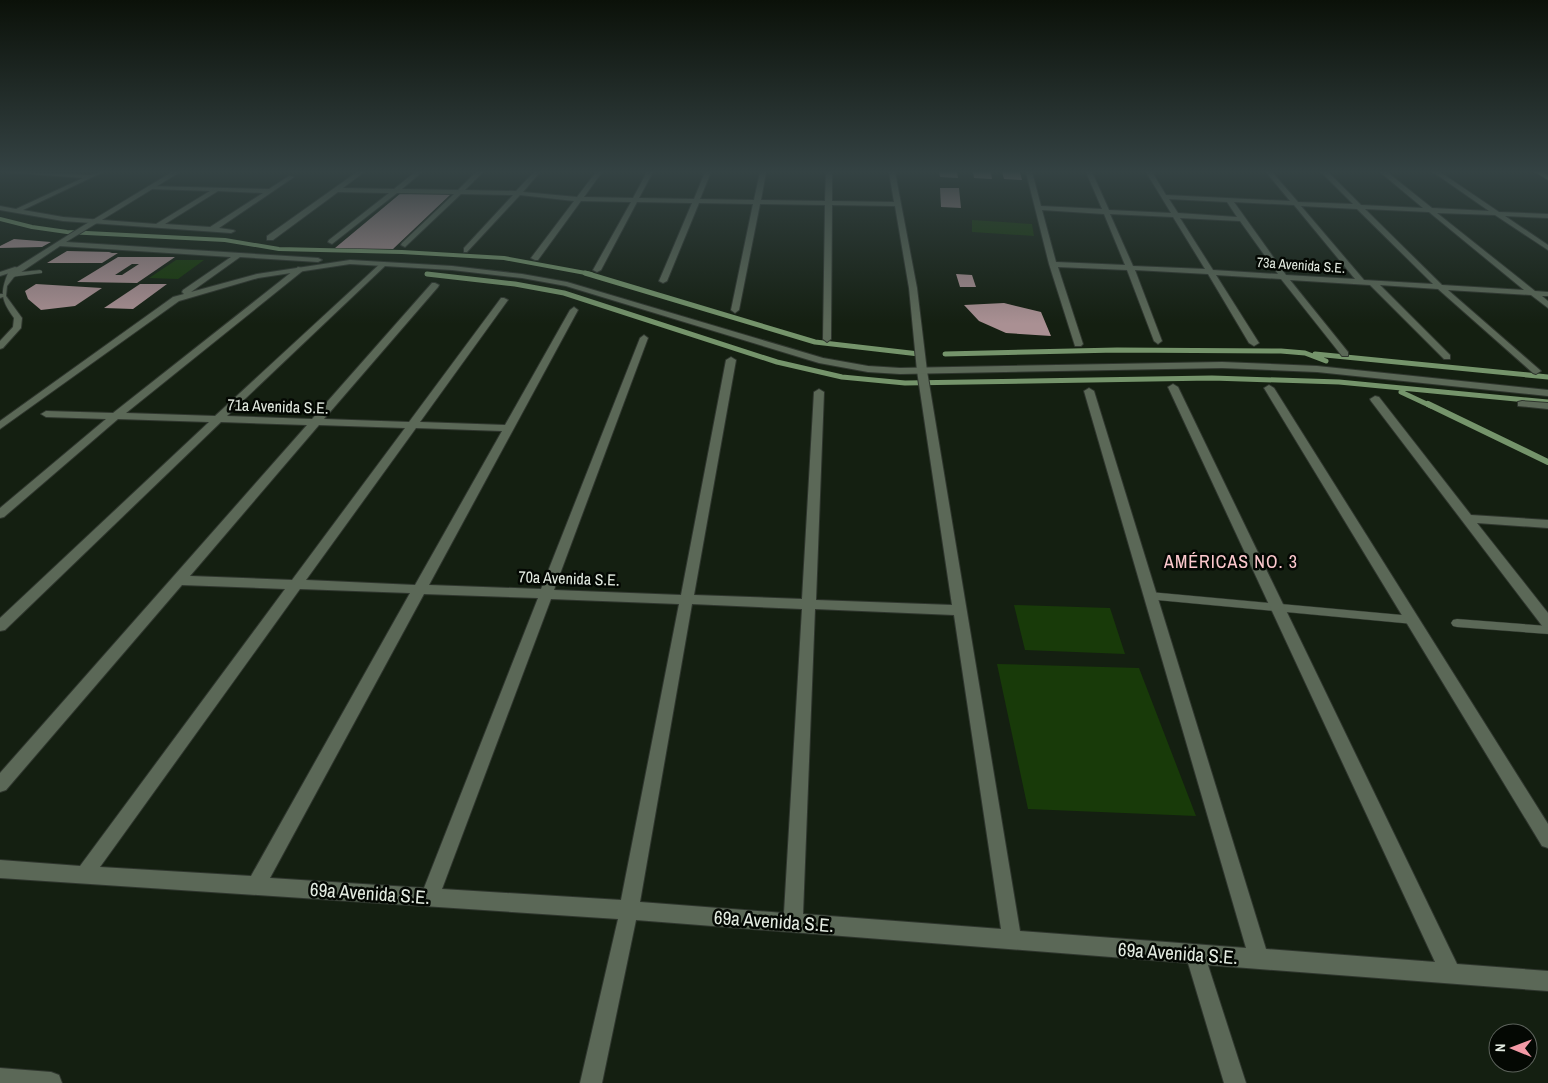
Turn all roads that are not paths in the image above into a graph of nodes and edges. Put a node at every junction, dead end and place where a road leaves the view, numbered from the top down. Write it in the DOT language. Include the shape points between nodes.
graph roads {
  1 [pos="92,223"];
  2 [pos="113,223"];
  3 [pos="163,223"];
  4 [pos="222,223"];
  5 [pos="291,223"];
  6 [pos="356,223"];
  7 [pos="428,223"];
  8 [pos="491,223"];
  9 [pos="561,223"];
  10 [pos="623,223"];
  11 [pos="687,223"];
  12 [pos="753,223"];
  13 [pos="827,223"];
  14 [pos="900,223"];
  15 [pos="1042,223"];
  16 [pos="1111,223"];
  17 [pos="1181,223"];
  18 [pos="1246,223"];
  19 [pos="1311,223"];
  20 [pos="1375,223"];
  21 [pos="1446,223"];
  22 [pos="1510,223"];
  23 [pos="157,226"];
  24 [pos="211,230"];
  25 [pos="231,231"];
  26 [pos="270,238"];
  27 [pos="60,242"];
  28 [pos="332,242"];
  29 [pos="405,245"];
  30 [pos="1548,248"];
  31 [pos="466,250"];
  32 [pos="237,256"];
  33 [pos="535,258"];
  34 [pos="350,262"];
  35 [pos="382,264"];
  36 [pos="1053,264"];
  37 [pos="1130,267"];
  38 [pos="301,268"];
  39 [pos="18,269"];
  40 [pos="597,270"];
  41 [pos="40,272"];
  42 [pos="1211,272"];
  43 [pos="0,274"];
  44 [pos="11,275"];
  45 [pos="1284,276"];
  46 [pos="663,281"];
  47 [pos="1362,282"];
  48 [pos="1372,282"];
  49 [pos="434,285"];
  50 [pos="1440,287"];
  51 [pos="1533,293"];
  52 [pos="1548,294"];
  53 [pos="1,296"];
  54 [pos="176,299"];
  55 [pos="504,300"];
  56 [pos="1548,306"];
  57 [pos="574,310"];
  58 [pos="735,310"];
  59 [pos="644,338"];
  60 [pos="827,339"];
  61 [pos="1158,341"];
  62 [pos="1254,343"];
  63 [pos="1078,344"];
  64 [pos="0,346"];
  65 [pos="1345,354"];
  66 [pos="1447,357"];
  67 [pos="731,360"];
  68 [pos="1536,371"];
  69 [pos="923,379"];
  70 [pos="1173,388"];
  71 [pos="1270,388"];
  72 [pos="1089,391"];
  73 [pos="819,392"];
  74 [pos="1548,393"];
  75 [pos="1375,399"];
  76 [pos="1522,404"];
  77 [pos="1548,406"];
  78 [pos="46,414"];
  79 [pos="116,416"];
  80 [pos="218,420"];
  81 [pos="314,423"];
  82 [pos="412,425"];
  83 [pos="0,426"];
  84 [pos="508,428"];
  85 [pos="0,514"];
  86 [pos="1467,518"];
  87 [pos="1548,524"];
  88 [pos="178,580"];
  89 [pos="295,585"];
  90 [pos="419,589"];
  91 [pos="545,594"];
  92 [pos="1150,596"];
  93 [pos="686,599"];
  94 [pos="808,604"];
  95 [pos="1277,607"];
  96 [pos="959,610"];
  97 [pos="1413,620"];
  98 [pos="1457,623"];
  99 [pos="1548,623"];
  100 [pos="0,626"];
  101 [pos="1548,630"];
  102 [pos="0,785"];
  103 [pos="1548,840"];
  104 [pos="0,868"];
  105 [pos="85,874"];
  106 [pos="256,885"];
  107 [pos="430,897"];
  108 [pos="629,910"];
  109 [pos="793,923"];
  110 [pos="1012,940"];
  111 [pos="1194,954"];
  112 [pos="1259,959"];
  113 [pos="1450,974"];
  114 [pos="1548,981"];
  115 [pos="0,1079"];
  116 [pos="51,1083"];
  117 [pos="591,1083"];
  118 [pos="1236,1083"];
  1 -- 27 [label="street"];
  2 -- 23 [label="street"];
  3 -- 23 [label="street"];
  4 -- 24 [label="street"];
  5 -- 26 [label="street"];
  6 -- 28 [label="street"];
  7 -- 29 [label="street"];
  8 -- 31 [label="street"];
  9 -- 33 [label="street"];
  10 -- 40 [label="street"];
  11 -- 46 [label="street"];
  12 -- 58 [label="street"];
  13 -- 60 [label="street"];
  14 -- 69 [label="street" via="912,288"];
  15 -- 36 [label="street"];
  16 -- 37 [label="street"];
  17 -- 42 [label="street"];
  18 -- 45 [label="street"];
  19 -- 47 [label="street"];
  20 -- 50 [label="street"];
  21 -- 51 [label="street"];
  22 -- 30 [label="street"];
  23 -- 24 [label="street"];
  24 -- 25 [label="street"];
  27 -- 32 [label="street"];
  27 -- 39 [label="street"];
  32 -- 34 [label="street"];
  32 -- 54 [label="street"];
  34 -- 35 [label="street"];
  34 -- 38 [label="street"];
  35 -- 69 [label="street" via="452,268 568,284 822,361"];
  35 -- 80 [label="street"];
  36 -- 37 [label="street, 73a Avenida S.E."];
  36 -- 63 [label="street"];
  37 -- 42 [label="street, 73a Avenida S.E."];
  37 -- 61 [label="street"];
  38 -- 54 [label="street"];
  38 -- 79 [label="street"];
  39 -- 43 [label="street"];
  39 -- 44 [label="street"];
  41 -- 44 [label="lane"];
  42 -- 45 [label="street, 73a Avenida S.E."];
  42 -- 62 [label="street"];
  44 -- 53 [label="street"];
  45 -- 47 [label="street, 73a Avenida S.E."];
  45 -- 65 [label="street"];
  47 -- 48 [label="street, 73a Avenida S.E."];
  48 -- 50 [label="street, 73a Avenida S.E."];
  48 -- 66 [label="street"];
  49 -- 81 [label="street"];
  50 -- 51 [label="street, 73a Avenida S.E."];
  50 -- 68 [label="street"];
  51 -- 52 [label="street, 73a Avenida S.E."];
  51 -- 56 [label="street"];
  53 -- 64 [label="street" via="18,318 18,328"];
  54 -- 83 [label="street"];
  55 -- 82 [label="street"];
  57 -- 84 [label="street"];
  59 -- 91 [label="street"];
  67 -- 93 [label="street"];
  69 -- 74 [label="street" via="1222,364 1336,371"];
  69 -- 96 [label="street"];
  70 -- 95 [label="street"];
  71 -- 97 [label="street"];
  72 -- 92 [label="street"];
  73 -- 94 [label="street"];
  75 -- 86 [label="street"];
  76 -- 77 [label="street"];
  78 -- 79 [label="street, 71a Avenida S.E."];
  79 -- 80 [label="street, 71a Avenida S.E."];
  79 -- 85 [label="street"];
  80 -- 81 [label="street, 71a Avenida S.E."];
  80 -- 100 [label="street"];
  81 -- 82 [label="street, 71a Avenida S.E."];
  81 -- 88 [label="street"];
  82 -- 84 [label="street, 71a Avenida S.E."];
  82 -- 89 [label="street"];
  84 -- 90 [label="street"];
  86 -- 87 [label="street"];
  86 -- 99 [label="street"];
  88 -- 89 [label="street, 70a Avenida S.E."];
  88 -- 102 [label="street"];
  89 -- 90 [label="street, 70a Avenida S.E."];
  89 -- 105 [label="street"];
  90 -- 91 [label="street, 70a Avenida S.E."];
  90 -- 106 [label="street"];
  91 -- 93 [label="street, 70a Avenida S.E."];
  91 -- 107 [label="street"];
  92 -- 95 [label="lane"];
  92 -- 112 [label="street"];
  93 -- 94 [label="street, 70a Avenida S.E."];
  93 -- 108 [label="street"];
  94 -- 96 [label="street, 70a Avenida S.E."];
  94 -- 109 [label="street"];
  95 -- 97 [label="lane"];
  95 -- 113 [label="street"];
  96 -- 110 [label="street"];
  97 -- 103 [label="street"];
  98 -- 101 [label="lane"];
  104 -- 105 [label="street, 69a Avenida S.E."];
  105 -- 106 [label="street, 69a Avenida S.E."];
  106 -- 107 [label="street, 69a Avenida S.E."];
  107 -- 108 [label="street, 69a Avenida S.E."];
  108 -- 109 [label="street, 69a Avenida S.E."];
  108 -- 117 [label="street"];
  109 -- 110 [label="street, 69a Avenida S.E."];
  110 -- 111 [label="street, 69a Avenida S.E."];
  111 -- 112 [label="street, 69a Avenida S.E."];
  111 -- 118 [label="street"];
  112 -- 113 [label="street, 69a Avenida S.E."];
  113 -- 114 [label="street, 69a Avenida S.E."];
  115 -- 116 [label="street"];
}
